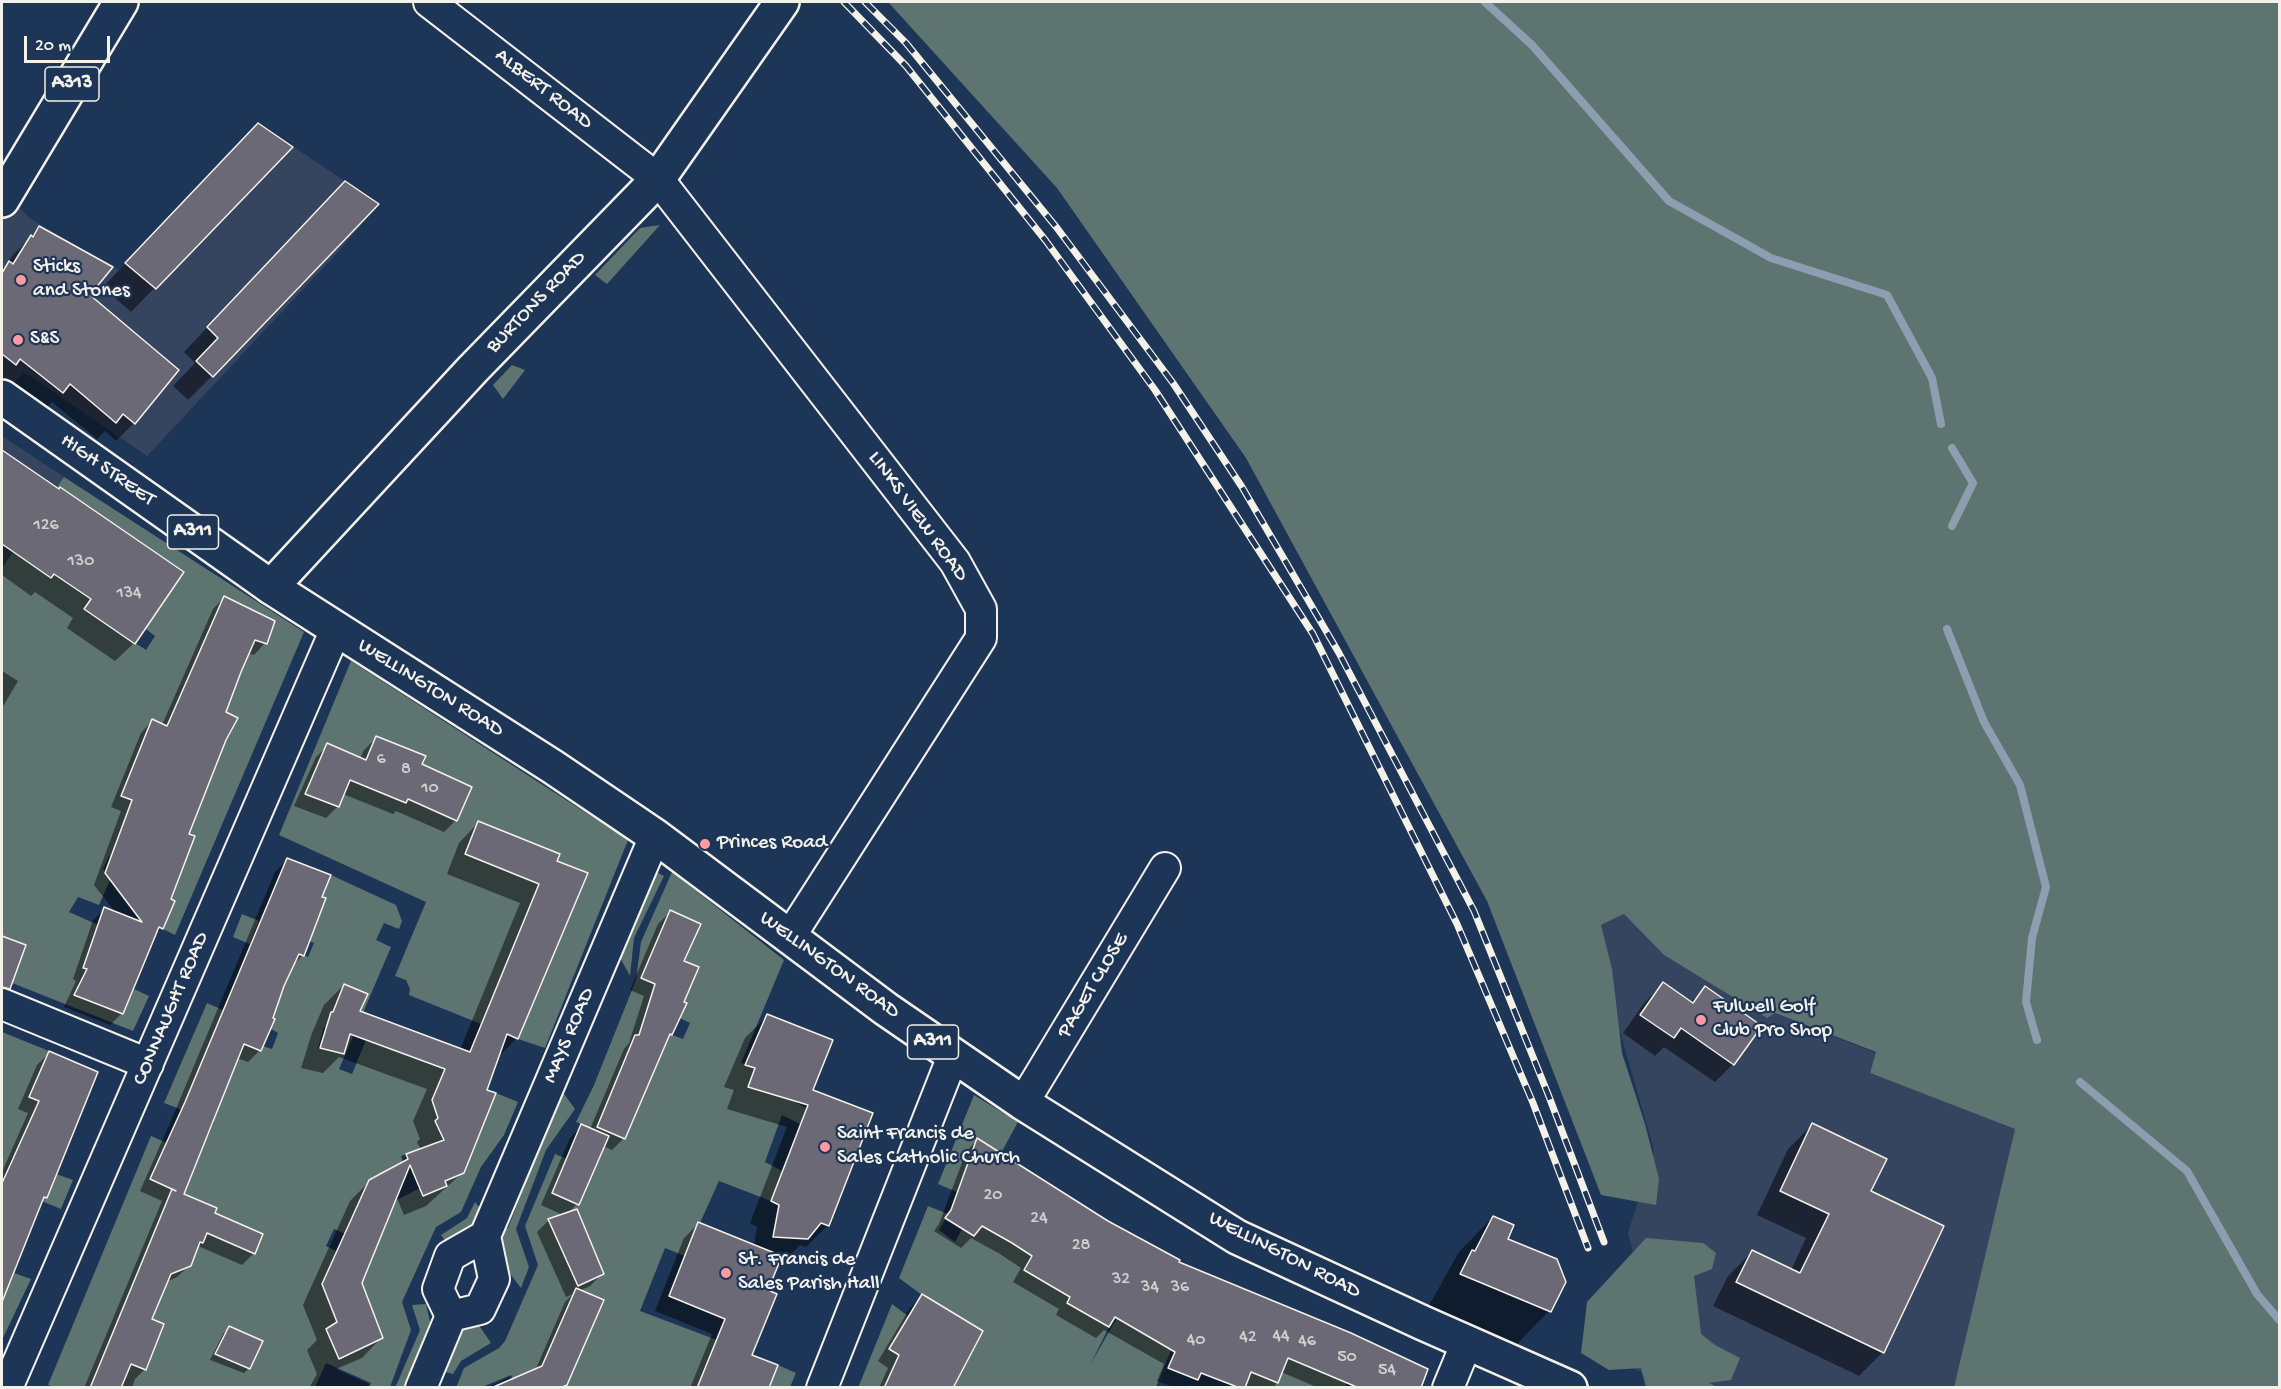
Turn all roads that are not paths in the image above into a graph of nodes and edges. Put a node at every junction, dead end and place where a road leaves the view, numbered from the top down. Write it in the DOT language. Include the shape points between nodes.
graph roads {
  1 [pos="121,2"];
  2 [pos="429,2"];
  3 [pos="780,5"];
  4 [pos="658,179"];
  5 [pos="2,200"];
  6 [pos="2,397"];
  7 [pos="271,587"];
  8 [pos="336,630"];
  9 [pos="655,836"];
  10 [pos="1165,868"];
  11 [pos="789,938"];
  12 [pos="2,1004"];
  13 [pos="953,1056"];
  14 [pos="148,1064"];
  15 [pos="1023,1103"];
  16 [pos="484,1236"];
  17 [pos="451,1316"];
  18 [pos="1467,1342"];
  19 [pos="7,1388"];
  20 [pos="421,1388"];
  21 [pos="822,1388"];
  22 [pos="1448,1388"];
  23 [pos="1570,1388"];
  1 -- 5 [label="main road, A313"];
  2 -- 4 [label="street, ALBERT ROAD"];
  3 -- 4 [label="main road, BURTONS ROAD"];
  4 -- 7 [label="main road, BURTONS ROAD" via="473,369"];
  4 -- 11 [label="street, LINKS VIEW ROAD" via="955,562 981,609 981,638"];
  6 -- 7 [label="main road, HIGH STREET / A311"];
  7 -- 8 [label="main road, WELLINGTON ROAD / A311"];
  8 -- 9 [label="main road, WELLINGTON ROAD / A311"];
  8 -- 14 [label="street, CONNAUGHT ROAD"];
  9 -- 11 [label="main road, WELLINGTON ROAD / A311"];
  9 -- 16 [label="street, MAYS ROAD"];
  10 -- 15 [label="street, PAGET CLOSE"];
  11 -- 13 [label="main road, WELLINGTON ROAD / A311"];
  12 -- 14 [label="street"];
  13 -- 15 [label="main road, WELLINGTON ROAD / A311"];
  13 -- 21 [label="street"];
  14 -- 19 [label="street, CONNAUGHT ROAD"];
  15 -- 18 [label="main road, WELLINGTON ROAD / A311" via="1237,1237"];
  16 -- 17 [label="street" via="450,1256 438,1289"];
  16 -- 17 [label="street" via="494,1279 480,1309"];
  17 -- 20 [label="street"];
  18 -- 22 [label="street"];
  18 -- 23 [label="main road, WELLINGTON ROAD / A311"];
}
